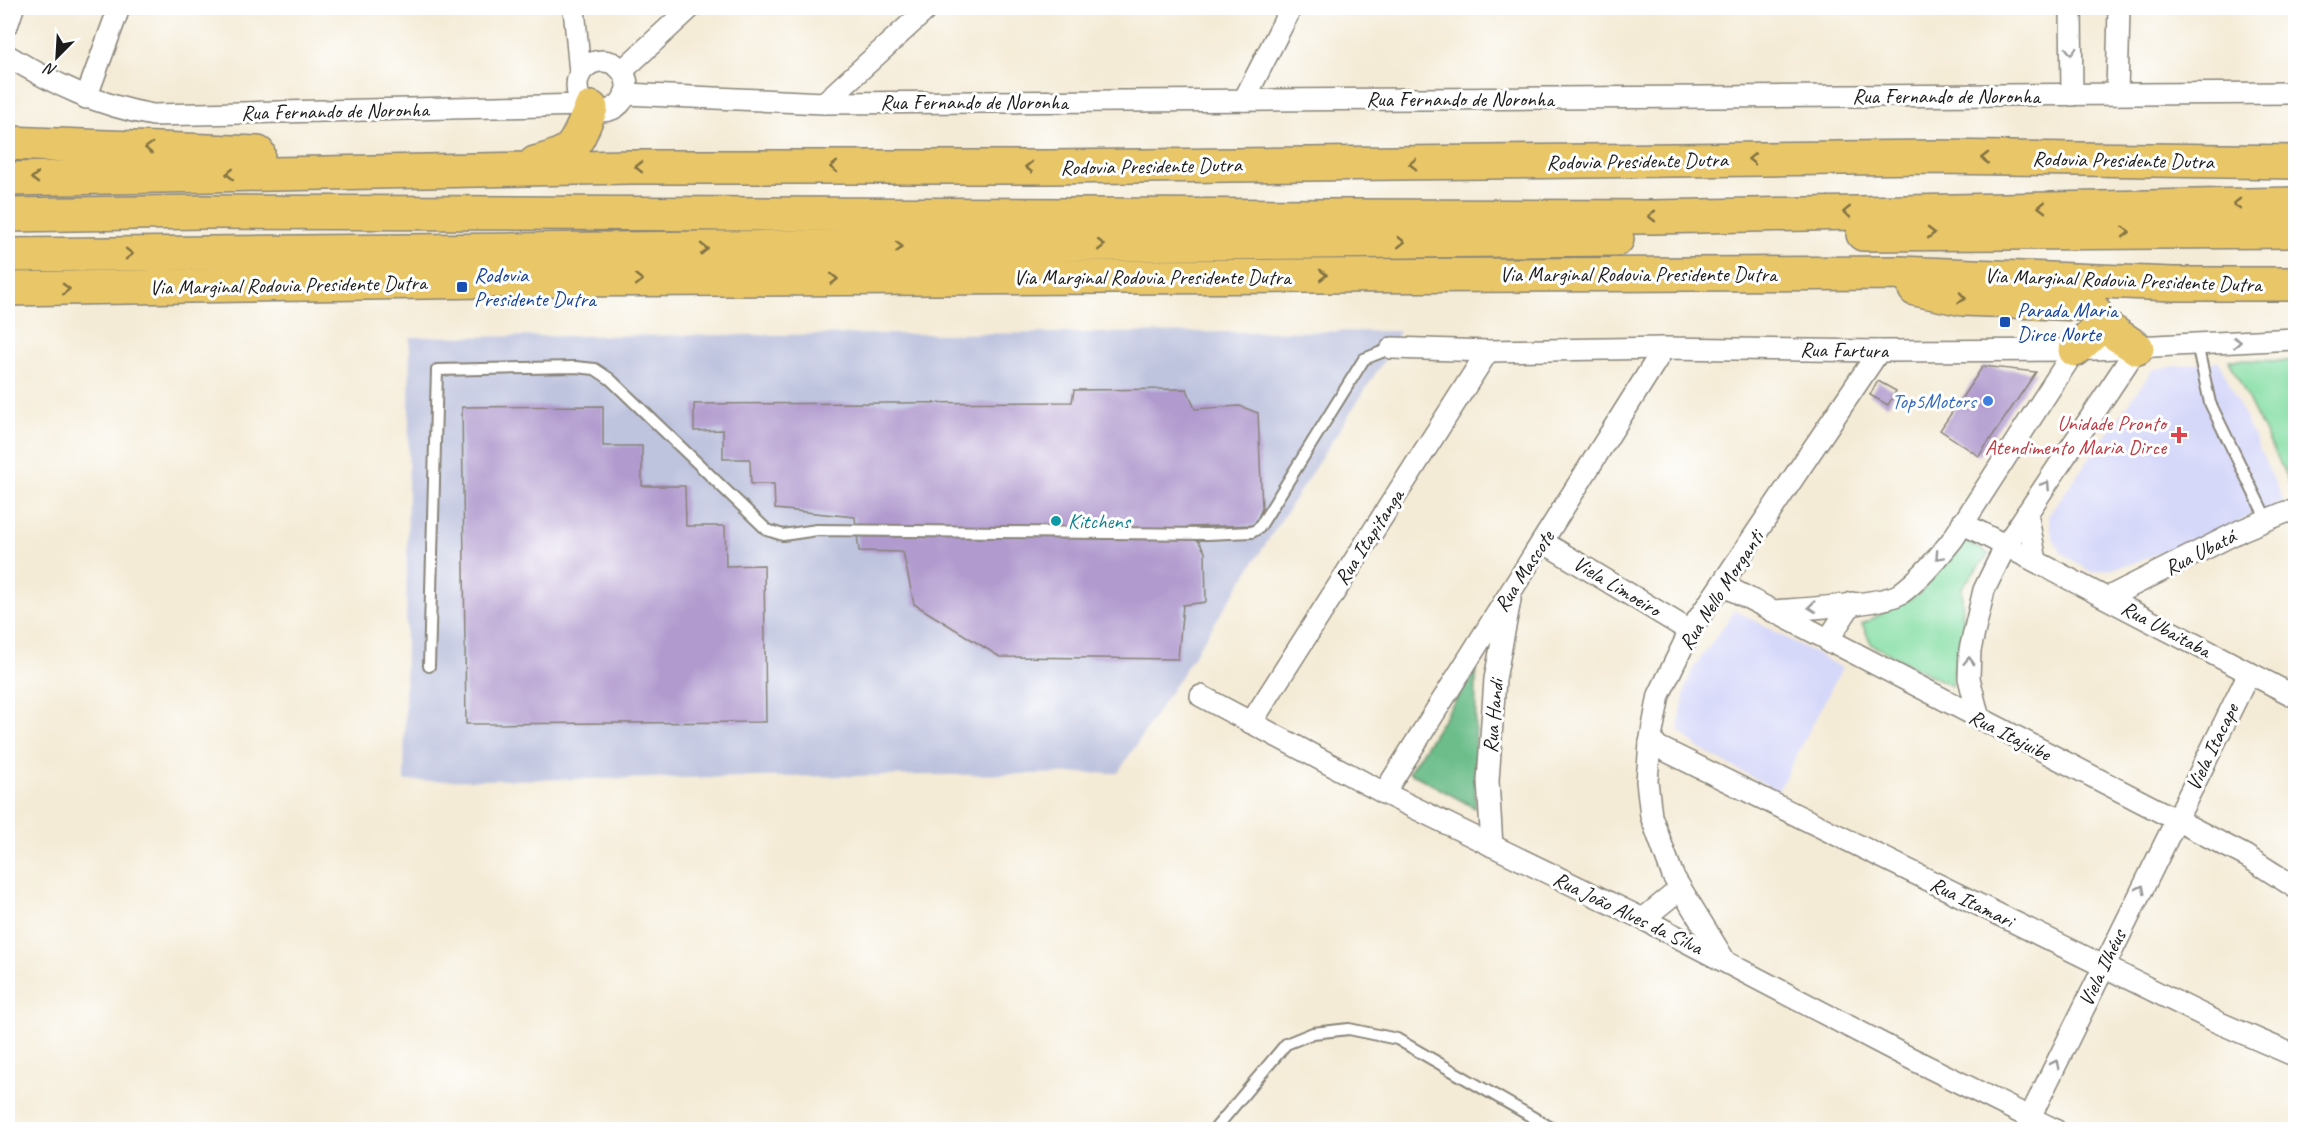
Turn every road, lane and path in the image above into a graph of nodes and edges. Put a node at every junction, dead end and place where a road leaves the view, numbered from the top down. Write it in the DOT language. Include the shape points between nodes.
graph roads {
  1 [pos="13,8"];
  2 [pos="118,8"];
  3 [pos="574,8"];
  4 [pos="690,8"];
  5 [pos="928,8"];
  6 [pos="1291,8"];
  7 [pos="2071,8"];
  8 [pos="2119,8"];
  9 [pos="8,22"];
  10 [pos="8,56"];
  11 [pos="622,71"];
  12 [pos="580,73"];
  13 [pos="2295,93"];
  14 [pos="626,94"];
  15 [pos="2117,94"];
  16 [pos="2072,95"];
  17 [pos="86,98"];
  18 [pos="1244,100"];
  19 [pos="824,103"];
  20 [pos="588,107"];
  21 [pos="8,144"];
  22 [pos="2295,162"];
  23 [pos="373,170"];
  24 [pos="499,172"];
  25 [pos="8,179"];
  26 [pos="2295,204"];
  27 [pos="8,215"];
  28 [pos="2295,231"];
  29 [pos="646,249"];
  30 [pos="8,255"];
  31 [pos="603,260"];
  32 [pos="2295,261"];
  33 [pos="559,268"];
  34 [pos="443,270"];
  35 [pos="1843,273"];
  36 [pos="2116,282"];
  37 [pos="2295,284"];
  38 [pos="8,289"];
  39 [pos="2102,326"];
  40 [pos="2295,339"];
  41 [pos="2197,344"];
  42 [pos="1392,348"];
  43 [pos="1664,348"];
  44 [pos="2137,348"];
  45 [pos="2075,350"];
  46 [pos="1488,351"];
  47 [pos="1879,351"];
  48 [pos="2295,512"];
  49 [pos="2027,513"];
  50 [pos="2267,520"];
  51 [pos="1962,523"];
  52 [pos="1543,542"];
  53 [pos="2006,546"];
  54 [pos="2036,561"];
  55 [pos="1723,585"];
  56 [pos="1512,588"];
  57 [pos="2107,598"];
  58 [pos="1852,603"];
  59 [pos="1772,611"];
  60 [pos="1690,631"];
  61 [pos="1830,643"];
  62 [pos="429,666"];
  63 [pos="2249,673"];
  64 [pos="1202,696"];
  65 [pos="2295,697"];
  66 [pos="1979,719"];
  67 [pos="1251,723"];
  68 [pos="1650,743"];
  69 [pos="1384,793"];
  70 [pos="2176,820"];
  71 [pos="1492,846"];
  72 [pos="2295,888"];
  73 [pos="1680,889"];
  74 [pos="1643,919"];
  75 [pos="1725,961"];
  76 [pos="2103,966"];
  77 [pos="2295,1056"];
  78 [pos="2030,1117"];
  79 [pos="1214,1130"];
  80 [pos="1555,1130"];
  81 [pos="2055,1130"];
  1 -- 9 [label="street"];
  2 -- 17 [label="street"];
  3 -- 12 [label="street"];
  4 -- 11 [label="street"];
  5 -- 19 [label="street"];
  6 -- 18 [label="street"];
  7 -- 16 [label="street, one-way"];
  8 -- 15 [label="street"];
  10 -- 17 [label="street, Rua Fernando de Noronha"];
  11 -- 12 [label="street" via="604,61 590,63"];
  11 -- 14 [label="street" via="627,82"];
  12 -- 20 [label="street" via="578,93"];
  13 -- 15 [label="street, Rua Fernando de Noronha"];
  14 -- 19 [label="street, Rua Fernando de Noronha"];
  14 -- 20 [label="street" via="612,109"];
  15 -- 16 [label="street, Rua Fernando de Noronha"];
  16 -- 18 [label="street, Rua Fernando de Noronha"];
  17 -- 20 [label="street, Rua Fernando de Noronha" via="153,115"];
  18 -- 19 [label="street, Rua Fernando de Noronha"];
  20 -- 24 [label="highway" via="571,150 562,156"];
  23 -- 21 [label="highway, one-way" via="316,155"];
  22 -- 24 [label="highway, Rodovia Presidente Dutra, one-way" via="1937,157 1782,138 1694,137 1471,163 630,167"];
  23 -- 24 [label="highway, Rodovia Presidente Dutra"];
  23 -- 25 [label="highway, Rodovia Presidente Dutra, one-way"];
  26 -- 27 [label="highway, Rodovia Presidente Dutra, one-way" via="1654,217"];
  29 -- 28 [label="highway, one-way"];
  30 -- 29 [label="highway, one-way" via="330,257"];
  29 -- 31 [label="lane"];
  32 -- 36 [label="highway" via="2147,270"];
  33 -- 34 [label="lane"];
  35 -- 36 [label="highway, Via Marginal Rodovia Presidente Dutra"];
  38 -- 35 [label="highway, Via Marginal Rodovia Presidente Dutra, one-way" via="549,280"];
  35 -- 39 [label="highway, one-way" via="1963,299 2081,304 2092,308"];
  36 -- 37 [label="highway, Via Marginal Rodovia Presidente Dutra"];
  39 -- 44 [label="highway"];
  39 -- 45 [label="highway"];
  41 -- 40 [label="street, Rua Fartura, one-way"];
  41 -- 44 [label="street, Rua Fartura"];
  41 -- 50 [label="lane" via="2210,403"];
  42 -- 46 [label="street, Rua Fartura"];
  42 -- 62 [label="lane" via="1364,359 1259,528 1252,532 1207,534 817,530 783,535 767,530 595,369 437,370"];
  43 -- 46 [label="street, Rua Fartura"];
  43 -- 47 [label="street, Rua Fartura"];
  43 -- 52 [label="street, Rua Mascote"];
  44 -- 45 [label="street, Rua Fartura"];
  49 -- 44 [label="street, one-way"];
  45 -- 47 [label="street, Rua Fartura"];
  45 -- 51 [label="street"];
  46 -- 67 [label="street, Rua Itapitanga"];
  47 -- 55 [label="street, Rua Nello Morganti"];
  48 -- 50 [label="street, Rua Ubatá"];
  49 -- 53 [label="street"];
  49 -- 54 [label="street"];
  50 -- 57 [label="street, Rua Ubatá"];
  51 -- 53 [label="street, Rua Ubaitaba"];
  51 -- 58 [label="street, one-way" via="1941,555 1899,595"];
  52 -- 56 [label="street, Rua Mascote"];
  52 -- 60 [label="street, Viela Limoeiro"];
  53 -- 54 [label="street, Rua Ubaitaba"];
  66 -- 53 [label="street, one-way" via="1969,678 1970,650 1984,590"];
  54 -- 57 [label="street, Rua Ubaitaba"];
  55 -- 59 [label="street, Rua Itajuibe"];
  55 -- 60 [label="street, Rua Nello Morganti"];
  56 -- 69 [label="street, Rua Mascote"];
  56 -- 71 [label="street, Rua Handi" via="1495,679 1488,781"];
  57 -- 63 [label="street, Rua Ubaitaba"];
  58 -- 59 [label="street, one-way"];
  58 -- 61 [label="street"];
  59 -- 61 [label="street, Rua Itajuibe"];
  60 -- 68 [label="street, Rua Nello Morganti" via="1659,696"];
  61 -- 66 [label="street, Rua Itajuibe"];
  63 -- 65 [label="street, Rua Ubaitaba"];
  63 -- 70 [label="street, Viela Itacape"];
  64 -- 67 [label="street, Rua João Alves da Silva"];
  66 -- 70 [label="street, Rua Itajuibe"];
  67 -- 69 [label="street, Rua João Alves da Silva"];
  68 -- 73 [label="street, Rua Nello Morganti" via="1647,781 1651,816"];
  68 -- 76 [label="street, Rua Itamari"];
  69 -- 71 [label="street, Rua João Alves da Silva"];
  70 -- 72 [label="street, Rua Itajuibe" via="2246,856"];
  76 -- 70 [label="street, Viela Ilhéus, one-way"];
  71 -- 74 [label="street, Rua João Alves da Silva"];
  73 -- 74 [label="street"];
  73 -- 75 [label="street, Rua Nello Morganti"];
  74 -- 75 [label="street, Rua João Alves da Silva"];
  75 -- 78 [label="street, Rua João Alves da Silva"];
  76 -- 77 [label="street, Rua Itamari"];
  78 -- 76 [label="street, Viela Ilhéus, one-way"];
  78 -- 81 [label="street, Rua João Alves da Silva"];
  79 -- 80 [label="lane" via="1286,1044 1313,1034 1349,1029 1397,1039"];
}
